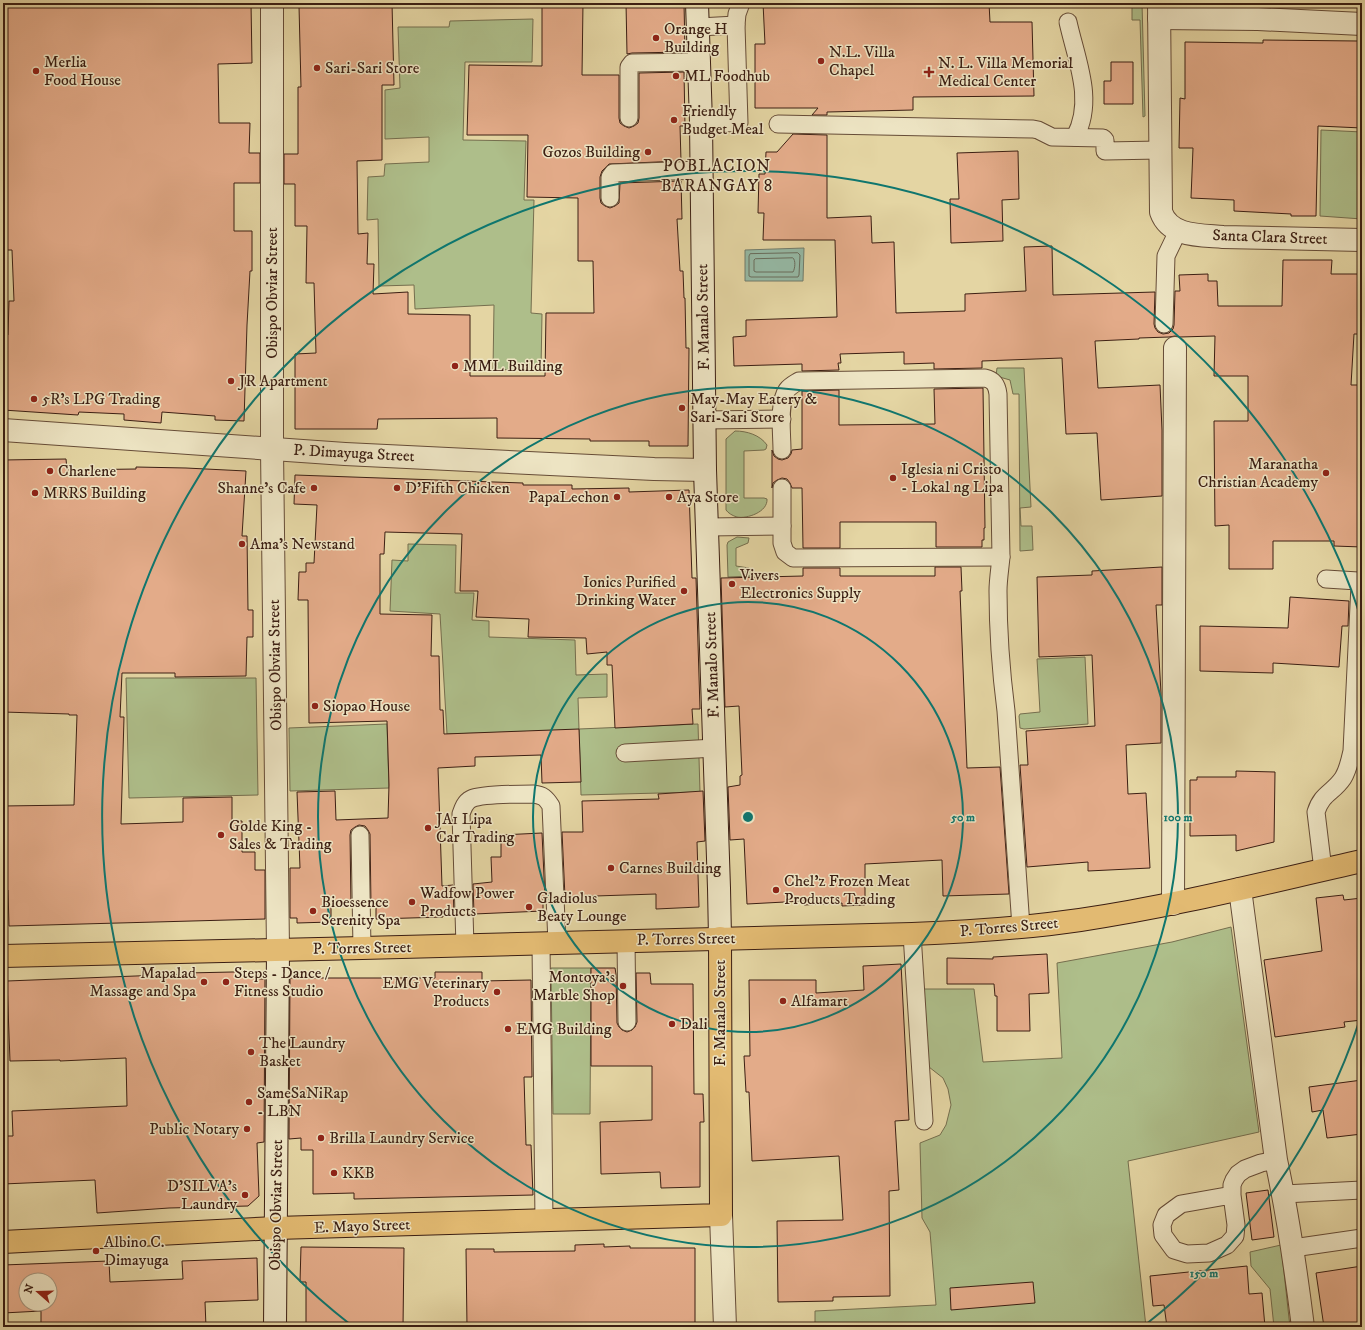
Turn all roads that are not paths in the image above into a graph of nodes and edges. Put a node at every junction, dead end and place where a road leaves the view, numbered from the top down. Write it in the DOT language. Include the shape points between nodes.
graph roads {
  1 [pos="272,3"];
  2 [pos="697,3"];
  3 [pos="740,3"];
  4 [pos="1159,10"];
  5 [pos="1068,22"];
  6 [pos="1362,24"];
  7 [pos="736,25"];
  8 [pos="699,27"];
  9 [pos="700,62"];
  10 [pos="629,118"];
  11 [pos="701,122"];
  12 [pos="778,124"];
  13 [pos="1075,137"];
  14 [pos="1160,150"];
  15 [pos="701,170"];
  16 [pos="610,198"];
  17 [pos="1178,231"];
  18 [pos="1362,240"];
  19 [pos="1164,324"];
  20 [pos="1175,348"];
  21 [pos="782,419"];
  22 [pos="705,420"];
  23 [pos="3,430"];
  24 [pos="272,449"];
  25 [pos="782,450"];
  26 [pos="705,470"];
  27 [pos="782,488"];
  28 [pos="782,526"];
  29 [pos="707,527"];
  30 [pos="1001,557"];
  31 [pos="1326,579"];
  32 [pos="715,748"];
  33 [pos="625,753"];
  34 [pos="360,835"];
  35 [pos="1362,861"];
  36 [pos="1323,870"];
  37 [pos="1240,889"];
  38 [pos="1173,904"];
  39 [pos="1021,927"];
  40 [pos="912,934"];
  41 [pos="720,938"];
  42 [pos="626,941"];
  43 [pos="549,943"];
  44 [pos="465,946"];
  45 [pos="362,948"];
  46 [pos="278,950"];
  47 [pos="3,956"];
  48 [pos="627,1022"];
  49 [pos="924,1121"];
  50 [pos="1276,1160"];
  51 [pos="1362,1190"];
  52 [pos="1284,1194"];
  53 [pos="1232,1195"];
  54 [pos="721,1215"];
  55 [pos="544,1221"];
  56 [pos="276,1228"];
  57 [pos="1362,1238"];
  58 [pos="3,1242"];
  59 [pos="1293,1248"];
  60 [pos="275,1327"];
  61 [pos="726,1327"];
  62 [pos="1303,1327"];
  1 -- 24 [label="street, Obispo Obviar Street"];
  2 -- 8 [label="street, F. Manalo Street"];
  3 -- 7 [label="lane"];
  4 -- 6 [label="street" via="1265,20"];
  4 -- 14 [label="street"];
  5 -- 13 [label="lane" via="1084,94 1080,123"];
  7 -- 8 [label="lane"];
  7 -- 11 [label="lane" via="739,123"];
  8 -- 9 [label="street, F. Manalo Street"];
  9 -- 10 [label="lane" via="632,63 629,67"];
  9 -- 11 [label="street, F. Manalo Street"];
  11 -- 15 [label="street, F. Manalo Street"];
  12 -- 13 [label="lane" via="1033,129 1052,137"];
  13 -- 14 [label="lane" via="1103,138 1105,151"];
  14 -- 17 [label="street" via="1161,212 1169,226"];
  15 -- 16 [label="lane" via="613,174 610,177"];
  15 -- 22 [label="street, F. Manalo Street"];
  17 -- 18 [label="street, Santa Clara Street" via="1223,237"];
  17 -- 19 [label="lane" via="1166,256"];
  20 -- 38 [label="street"];
  21 -- 22 [label="lane"];
  21 -- 25 [label="lane"];
  21 -- 30 [label="lane" via="782,402 786,391 799,381 985,378 994,381 998,394"];
  22 -- 26 [label="street, F. Manalo Street"];
  23 -- 24 [label="street, P. Dimayuga Street"];
  24 -- 26 [label="street, P. Dimayuga Street"];
  24 -- 46 [label="street, Obispo Obviar Street"];
  26 -- 29 [label="street, F. Manalo Street"];
  27 -- 28 [label="lane"];
  28 -- 29 [label="lane"];
  28 -- 30 [label="lane" via="785,552 788,556 798,559"];
  29 -- 32 [label="street, F. Manalo Street"];
  30 -- 39 [label="lane" via="998,604"];
  31 -- 36 [label="lane" via="1354,580 1360,585 1352,751 1348,768 1323,797 1316,812"];
  32 -- 33 [label="lane"];
  32 -- 41 [label="street, F. Manalo Street"];
  34 -- 45 [label="lane"];
  35 -- 36 [label="main road, P. Torres Street"];
  36 -- 37 [label="main road, P. Torres Street"];
  37 -- 38 [label="main road, P. Torres Street"];
  37 -- 50 [label="street"];
  38 -- 39 [label="main road, P. Torres Street" via="1082,920"];
  39 -- 40 [label="main road, P. Torres Street"];
  40 -- 41 [label="main road, P. Torres Street"];
  40 -- 49 [label="lane"];
  41 -- 42 [label="main road, P. Torres Street"];
  41 -- 54 [label="main road, F. Manalo Street"];
  42 -- 43 [label="main road, P. Torres Street"];
  42 -- 48 [label="lane"];
  43 -- 44 [label="main road, P. Torres Street"];
  43 -- 44 [label="lane" via="551,806 542,794 533,794 480,797 470,799 464,806 461,814"];
  43 -- 55 [label="lane"];
  44 -- 45 [label="main road, P. Torres Street"];
  45 -- 46 [label="main road, P. Torres Street"];
  46 -- 47 [label="main road, P. Torres Street"];
  46 -- 56 [label="street, Obispo Obviar Street"];
  50 -- 52 [label="street"];
  50 -- 53 [label="lane" via="1261,1163 1238,1174 1232,1185"];
  51 -- 52 [label="lane"];
  52 -- 59 [label="street"];
  53 -- 53 [label="lane" via="1181,1204 1166,1215 1162,1225 1163,1235 1174,1250 1188,1254 1209,1253 1227,1245 1235,1236"];
  54 -- 55 [label="main road, E. Mayo Street"];
  54 -- 61 [label="street, F. Manalo Street"];
  55 -- 56 [label="main road, E. Mayo Street"];
  56 -- 58 [label="main road, E. Mayo Street"];
  56 -- 60 [label="street, Obispo Obviar Street"];
  57 -- 59 [label="lane"];
  59 -- 62 [label="street"];
}
